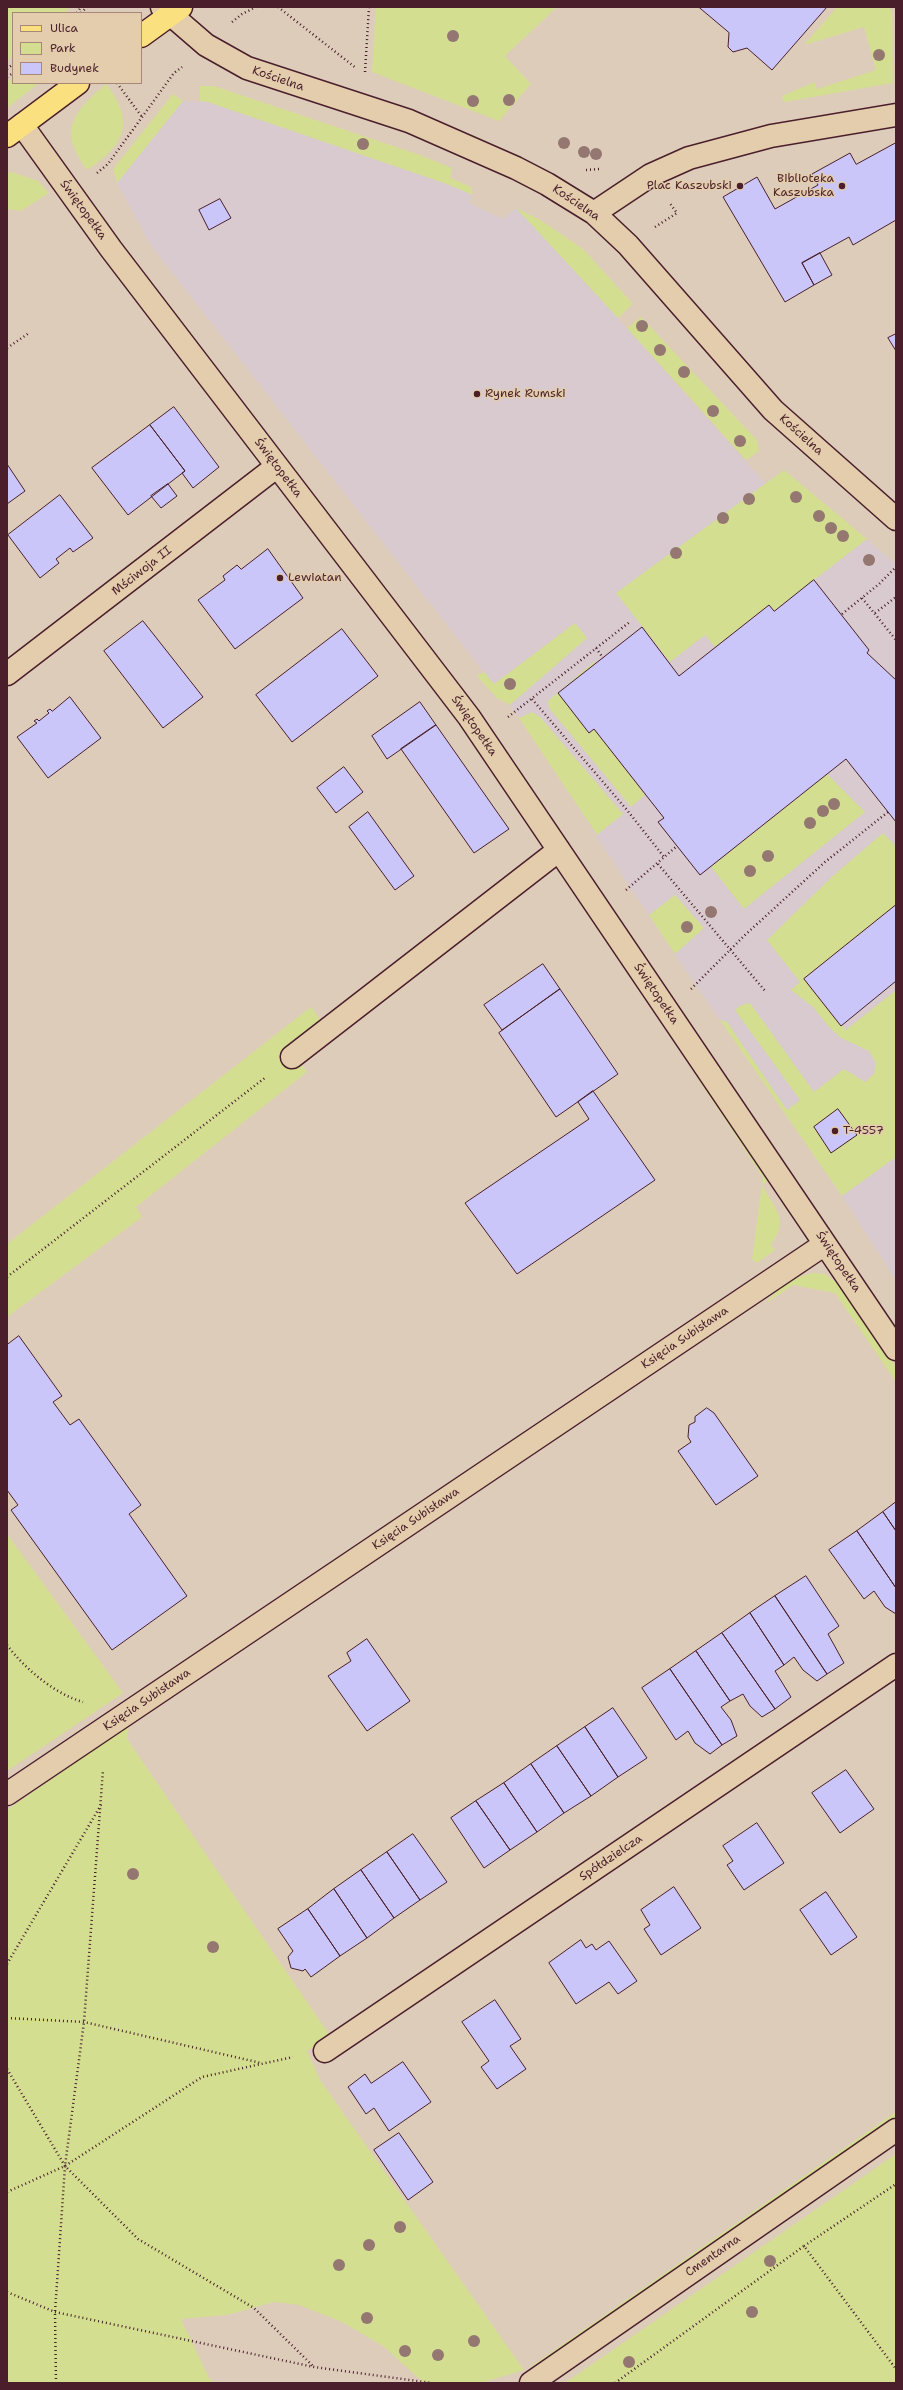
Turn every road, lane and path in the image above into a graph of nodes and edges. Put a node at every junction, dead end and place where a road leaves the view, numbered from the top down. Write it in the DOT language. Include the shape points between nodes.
graph roads {
  1 [pos="256,7"];
  2 [pos="278,7"];
  3 [pos="369,7"];
  4 [pos="171,10"];
  5 [pos="142,35"];
  6 [pos="206,45"];
  7 [pos="77,84"];
  8 [pos="118,84"];
  9 [pos="896,115"];
  10 [pos="142,117"];
  11 [pos="15,130"];
  12 [pos="72,194"];
  13 [pos="594,213"];
  14 [pos="29,333"];
  15 [pos="7,348"];
  16 [pos="276,467"];
  17 [pos="896,519"];
  18 [pos="896,567"];
  19 [pos="896,597"];
  20 [pos="862,598"];
  21 [pos="875,613"];
  22 [pos="842,614"];
  23 [pos="631,621"];
  24 [pos="896,640"];
  25 [pos="596,648"];
  26 [pos="603,658"];
  27 [pos="7,674"];
  28 [pos="532,699"];
  29 [pos="515,711"];
  30 [pos="888,812"];
  31 [pos="677,846"];
  32 [pos="559,850"];
  33 [pos="664,857"];
  34 [pos="658,864"];
  35 [pos="624,892"];
  36 [pos="730,950"];
  37 [pos="689,991"];
  38 [pos="766,992"];
  39 [pos="292,1057"];
  40 [pos="825,1244"];
  41 [pos="7,1277"];
  42 [pos="896,1349"];
  43 [pos="7,1645"];
  44 [pos="896,1664"];
  45 [pos="126,1714"];
  46 [pos="107,1728"];
  47 [pos="7,1794"];
  48 [pos="101,1805"];
  49 [pos="7,1964"];
  50 [pos="7,2018"];
  51 [pos="84,2022"];
  52 [pos="325,2051"];
  53 [pos="263,2064"];
  54 [pos="7,2068"];
  55 [pos="896,2130"];
  56 [pos="65,2166"];
  57 [pos="896,2184"];
  58 [pos="7,2192"];
  59 [pos="804,2246"];
  60 [pos="7,2292"];
  61 [pos="55,2312"];
  62 [pos="314,2368"];
  63 [pos="896,2369"];
  64 [pos="56,2383"];
  65 [pos="432,2383"];
  66 [pos="531,2383"];
  67 [pos="616,2383"];
  1 -- 6 [label="path" via="242,14"];
  2 -- 3 [label="path" via="365,75"];
  4 -- 5 [label="main road"];
  4 -- 6 [label="street, Kościelna"];
  6 -- 10 [label="path" via="174,74"];
  6 -- 13 [label="street, Kościelna" via="247,68 409,121 516,168"];
  7 -- 11 [label="main road"];
  8 -- 10 [label="path"];
  9 -- 13 [label="street" via="771,136 689,158 651,175"];
  10 -- 12 [label="path" via="108,164"];
  11 -- 12 [label="street, Świętopełka"];
  12 -- 16 [label="street, Świętopełka"];
  13 -- 17 [label="street, Kościelna" via="628,246 773,410"];
  14 -- 15 [label="path"];
  16 -- 27 [label="street, Mściwoja II"];
  16 -- 32 [label="street, Świętopełka" via="469,717"];
  18 -- 20 [label="path"];
  19 -- 21 [label="path"];
  20 -- 21 [label="path"];
  20 -- 22 [label="path"];
  21 -- 24 [label="path"];
  23 -- 25 [label="path"];
  25 -- 26 [label="path"];
  25 -- 28 [label="path"];
  28 -- 29 [label="path"];
  28 -- 33 [label="path"];
  30 -- 36 [label="path" via="825,862"];
  31 -- 33 [label="path"];
  32 -- 39 [label="street"];
  32 -- 40 [label="street, Świętopełka"];
  33 -- 34 [label="path"];
  34 -- 35 [label="path"];
  34 -- 36 [label="path"];
  36 -- 37 [label="path"];
  36 -- 38 [label="path"];
  39 -- 41 [label="path"];
  40 -- 42 [label="street, Świętopełka"];
  40 -- 45 [label="street, Księcia Subisława"];
  43 -- 45 [label="path" via="32,1670 72,1699"];
  44 -- 52 [label="street, Spółdzielcza"];
  45 -- 46 [label="street, Księcia Subisława"];
  46 -- 47 [label="street, Księcia Subisława"];
  46 -- 48 [label="path"];
  48 -- 49 [label="path"];
  48 -- 51 [label="path"];
  50 -- 51 [label="path"];
  51 -- 53 [label="path"];
  51 -- 56 [label="path"];
  52 -- 53 [label="path"];
  53 -- 56 [label="path" via="202,2077"];
  54 -- 56 [label="path"];
  55 -- 66 [label="street, Cmentarna"];
  56 -- 58 [label="path"];
  56 -- 61 [label="path"];
  56 -- 62 [label="path" via="138,2239 254,2308"];
  57 -- 59 [label="path"];
  59 -- 63 [label="path"];
  59 -- 67 [label="path"];
  60 -- 61 [label="path"];
  61 -- 62 [label="path"];
  61 -- 64 [label="path"];
  62 -- 65 [label="path"];
}
